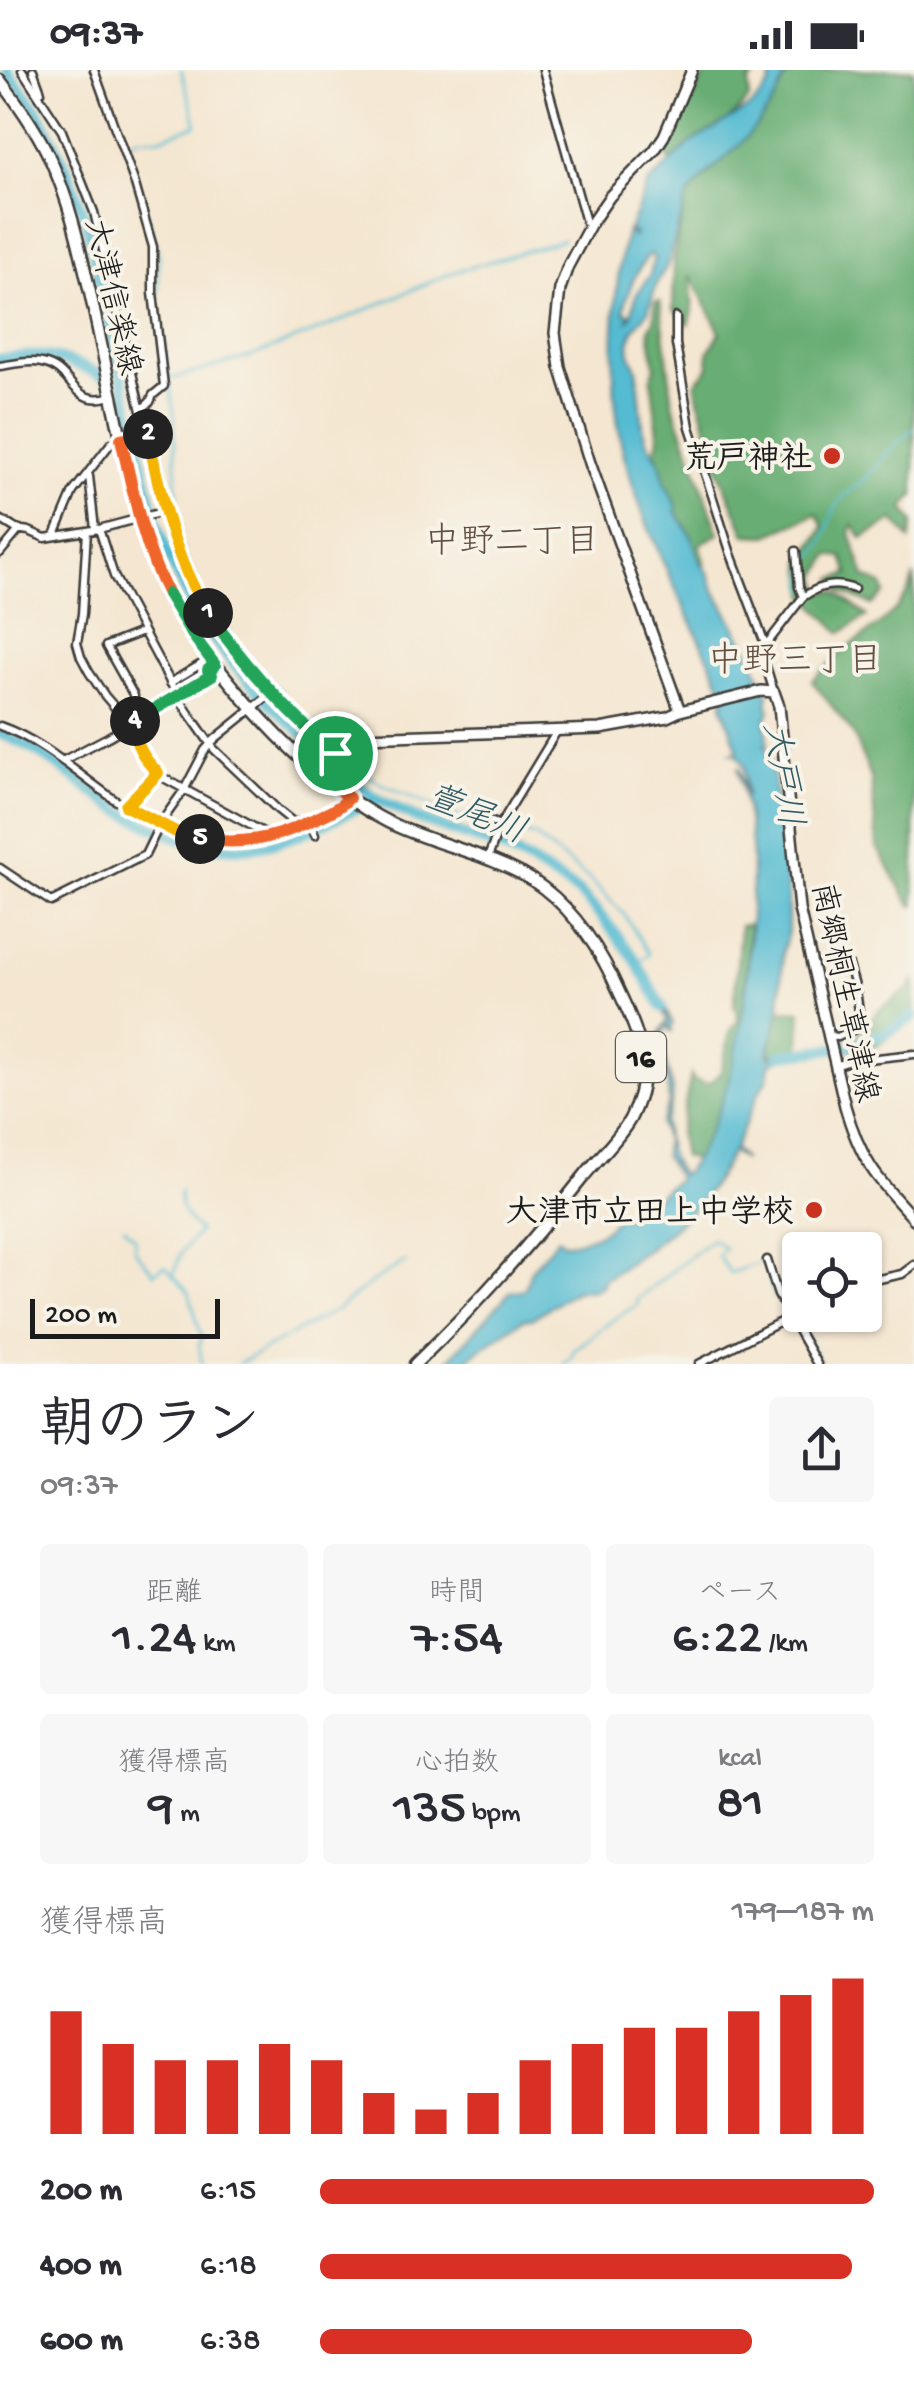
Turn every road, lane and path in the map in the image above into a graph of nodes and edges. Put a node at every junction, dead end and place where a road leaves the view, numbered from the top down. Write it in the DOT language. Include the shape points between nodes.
graph roads {
  1 [pos="22,70"];
  2 [pos="33,70"];
  3 [pos="94,70"];
  4 [pos="543,70"];
  5 [pos="692,70"];
  6 [pos="0,80"];
  7 [pos="49,109"];
  8 [pos="590,225"];
  9 [pos="676,317"];
  10 [pos="0,366"];
  11 [pos="112,396"];
  12 [pos="142,409"];
  13 [pos="146,434"];
  14 [pos="124,438"];
  15 [pos="88,474"];
  16 [pos="164,511"];
  17 [pos="141,516"];
  18 [pos="0,518"];
  19 [pos="20,529"];
  20 [pos="94,529"];
  21 [pos="54,537"];
  22 [pos="796,551"];
  23 [pos="0,554"];
  24 [pos="854,589"];
  25 [pos="803,596"];
  26 [pos="142,632"];
  27 [pos="764,644"];
  28 [pos="212,667"];
  29 [pos="170,683"];
  30 [pos="273,692"];
  31 [pos="771,692"];
  32 [pos="177,695"];
  33 [pos="134,696"];
  34 [pos="256,707"];
  35 [pos="680,711"];
  36 [pos="130,724"];
  37 [pos="0,726"];
  38 [pos="557,731"];
  39 [pos="211,744"];
  40 [pos="334,754"];
  41 [pos="61,760"];
  42 [pos="319,771"];
  43 [pos="158,773"];
  44 [pos="184,790"];
  45 [pos="352,800"];
  46 [pos="126,806"];
  47 [pos="465,815"];
  48 [pos="309,822"];
  49 [pos="160,825"];
  50 [pos="486,829"];
  51 [pos="315,836"];
  52 [pos="272,837"];
  53 [pos="489,857"];
  54 [pos="0,868"];
  55 [pos="849,966"];
  56 [pos="828,1037"];
  57 [pos="914,1054"];
  58 [pos="835,1066"];
  59 [pos="914,1219"];
  60 [pos="768,1260"];
  61 [pos="914,1265"];
  62 [pos="882,1278"];
  63 [pos="782,1294"];
  64 [pos="779,1296"];
  65 [pos="782,1301"];
  66 [pos="782,1321"];
  67 [pos="800,1332"];
  68 [pos="415,1364"];
  69 [pos="699,1364"];
  70 [pos="817,1364"];
  1 -- 7 [label="street"];
  2 -- 7 [label="street"];
  3 -- 12 [label="street" via="153,247 164,386"];
  4 -- 8 [label="street"];
  5 -- 8 [label="main road" via="664,136"];
  6 -- 11 [label="main road, 大津信楽線 / 16" via="34,128 69,208"];
  7 -- 12 [label="street" via="94,212"];
  8 -- 35 [label="main road" via="560,289 560,366"];
  9 -- 27 [label="street" via="690,427"];
  10 -- 11 [label="street" via="42,362 60,370 82,395"];
  11 -- 14 [label="main road, 大津信楽線 / 16"];
  12 -- 13 [label="street"];
  13 -- 14 [label="street"];
  13 -- 16 [label="street"];
  14 -- 15 [label="street"];
  14 -- 17 [label="main road, 大津信楽線 / 16"];
  15 -- 20 [label="street"];
  15 -- 21 [label="street" via="67,502"];
  16 -- 17 [label="street"];
  16 -- 30 [label="street" via="205,609"];
  17 -- 20 [label="street"];
  17 -- 28 [label="main road, 大津信楽線 / 16" via="166,590"];
  18 -- 19 [label="street"];
  19 -- 21 [label="street"];
  19 -- 23 [label="street"];
  20 -- 21 [label="street"];
  20 -- 26 [label="street"];
  20 -- 36 [label="street" via="78,643 89,672"];
  22 -- 25 [label="street"];
  24 -- 25 [label="street" via="827,584"];
  25 -- 27 [label="street"];
  26 -- 29 [label="street"];
  26 -- 33 [label="street" via="106,646"];
  27 -- 31 [label="street"];
  28 -- 29 [label="street" via="203,664"];
  28 -- 32 [label="street" via="212,675"];
  28 -- 34 [label="main road, 大津信楽線 / 16"];
  29 -- 32 [label="street"];
  30 -- 34 [label="street"];
  30 -- 40 [label="street"];
  31 -- 35 [label="main road"];
  31 -- 56 [label="main road, 南郷桐生草津線" via="779,706 799,909"];
  32 -- 36 [label="street"];
  32 -- 39 [label="street"];
  34 -- 39 [label="street"];
  34 -- 42 [label="main road, 大津信楽線 / 16"];
  35 -- 38 [label="main road" via="632,724"];
  36 -- 41 [label="street"];
  36 -- 43 [label="street"];
  37 -- 41 [label="street"];
  38 -- 40 [label="main road" via="363,737"];
  38 -- 47 [label="street" via="500,825"];
  39 -- 44 [label="street"];
  39 -- 48 [label="street" via="293,822"];
  40 -- 42 [label="main road"];
  41 -- 46 [label="street"];
  42 -- 45 [label="main road, 大津信楽線 / 16"];
  43 -- 44 [label="street"];
  43 -- 46 [label="street"];
  44 -- 49 [label="street"];
  44 -- 52 [label="street"];
  45 -- 48 [label="street"];
  45 -- 53 [label="main road, 大津信楽線 / 16" via="415,833"];
  46 -- 49 [label="street"];
  48 -- 51 [label="street"];
  48 -- 52 [label="street"];
  49 -- 52 [label="street" via="214,841"];
  49 -- 54 [label="street" via="145,855 52,902"];
  50 -- 53 [label="street" via="497,832"];
  53 -- 68 [label="main road, 大津信楽線 / 16" via="566,907 596,945 640,1044 644,1072 638,1100 614,1140 537,1235"];
  55 -- 56 [label="street" via="860,1026"];
  56 -- 58 [label="main road, 南郷桐生草津線"];
  57 -- 58 [label="street"];
  58 -- 59 [label="main road, 南郷桐生草津線" via="862,1154"];
  60 -- 64 [label="street"];
  61 -- 62 [label="street"];
  63 -- 64 [label="street"];
  64 -- 65 [label="street"];
  66 -- 69 [label="street"];
  67 -- 70 [label="street"];
}
